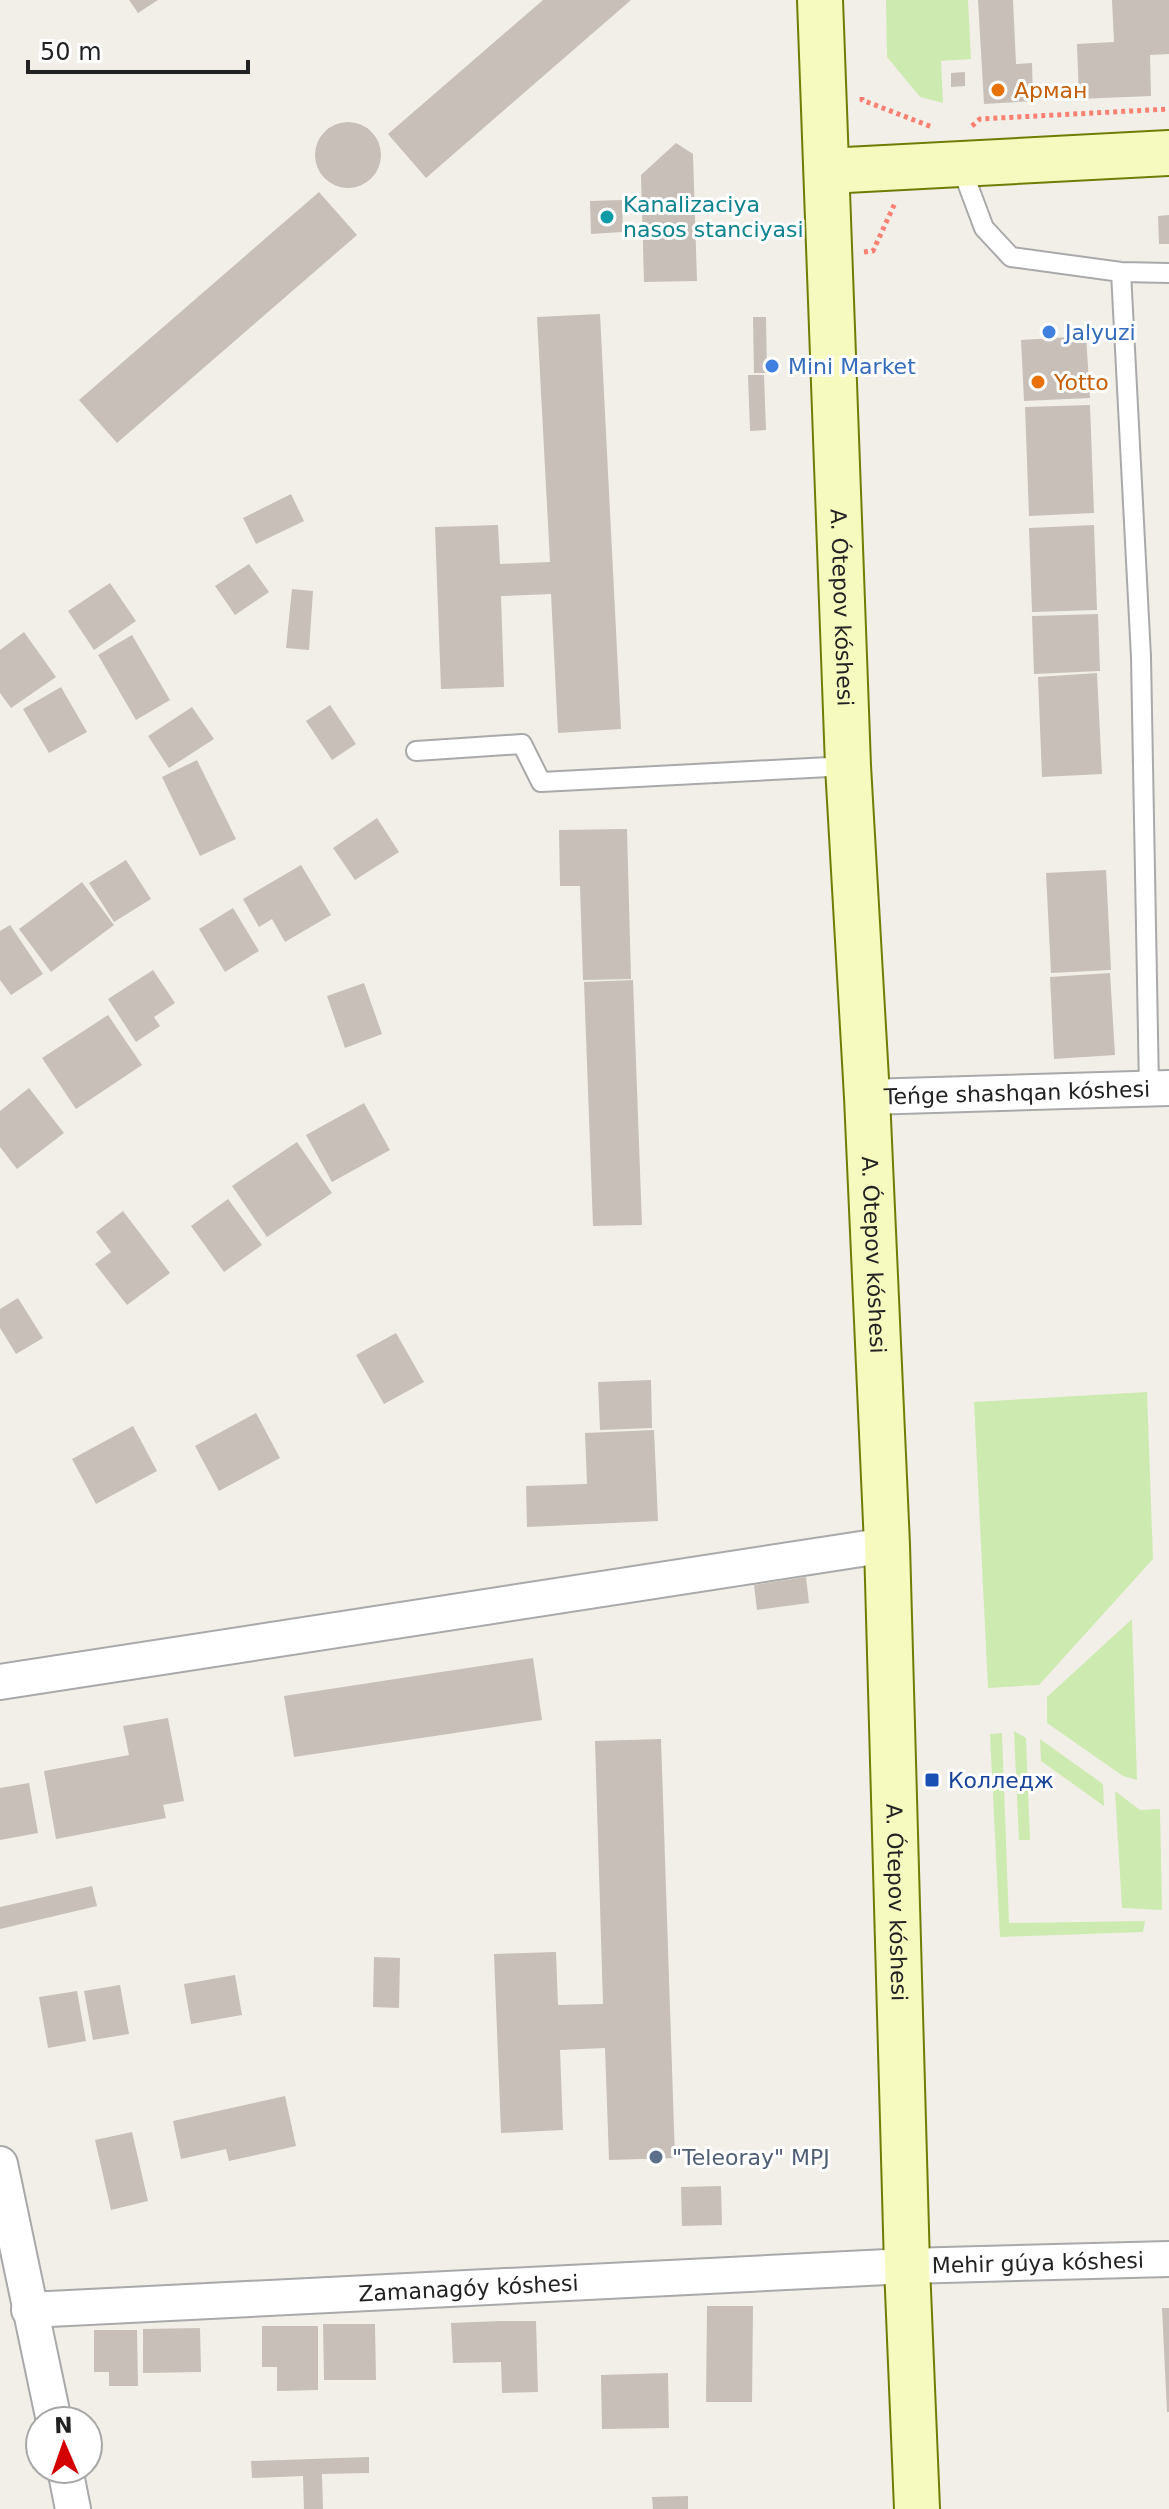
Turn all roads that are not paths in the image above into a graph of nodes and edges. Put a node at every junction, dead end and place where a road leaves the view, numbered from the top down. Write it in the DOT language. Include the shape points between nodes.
graph roads {
  1 [pos="820,0"];
  2 [pos="959,141"];
  3 [pos="1169,153"];
  4 [pos="827,171"];
  5 [pos="1121,272"];
  6 [pos="1169,273"];
  7 [pos="416,751"];
  8 [pos="848,766"];
  9 [pos="1159,1088"];
  10 [pos="867,1097"];
  11 [pos="887,1545"];
  12 [pos="0,1682"];
  13 [pos="0,2164"];
  14 [pos="1169,2259"];
  15 [pos="907,2266"];
  16 [pos="29,2310"];
  17 [pos="50,2405"];
  18 [pos="68,2485"];
  19 [pos="73,2509"];
  20 [pos="917,2509"];
  1 -- 4 [label="main road, A. Ótepov kóshesi"];
  2 -- 3 [label="main road"];
  2 -- 4 [label="main road"];
  2 -- 5 [label="lane" via="984,228 1011,257"];
  4 -- 8 [label="main road, A. Ótepov kóshesi"];
  5 -- 6 [label="lane"];
  5 -- 9 [label="lane"];
  7 -- 8 [label="lane" via="522,744 541,782"];
  8 -- 10 [label="main road, A. Ótepov kóshesi"];
  9 -- 10 [label="street, Teńge shashqan kóshesi"];
  10 -- 11 [label="main road, A. Ótepov kóshesi"];
  11 -- 12 [label="street"];
  11 -- 15 [label="main road, A. Ótepov kóshesi"];
  13 -- 16 [label="street"];
  14 -- 15 [label="street, Mehir gúyа kóshesi"];
  15 -- 16 [label="street, Zamanagóy kóshesi"];
  15 -- 20 [label="main road, A. Ótepov kóshesi"];
  16 -- 17 [label="street"];
  18 -- 19 [label="street"];
}
